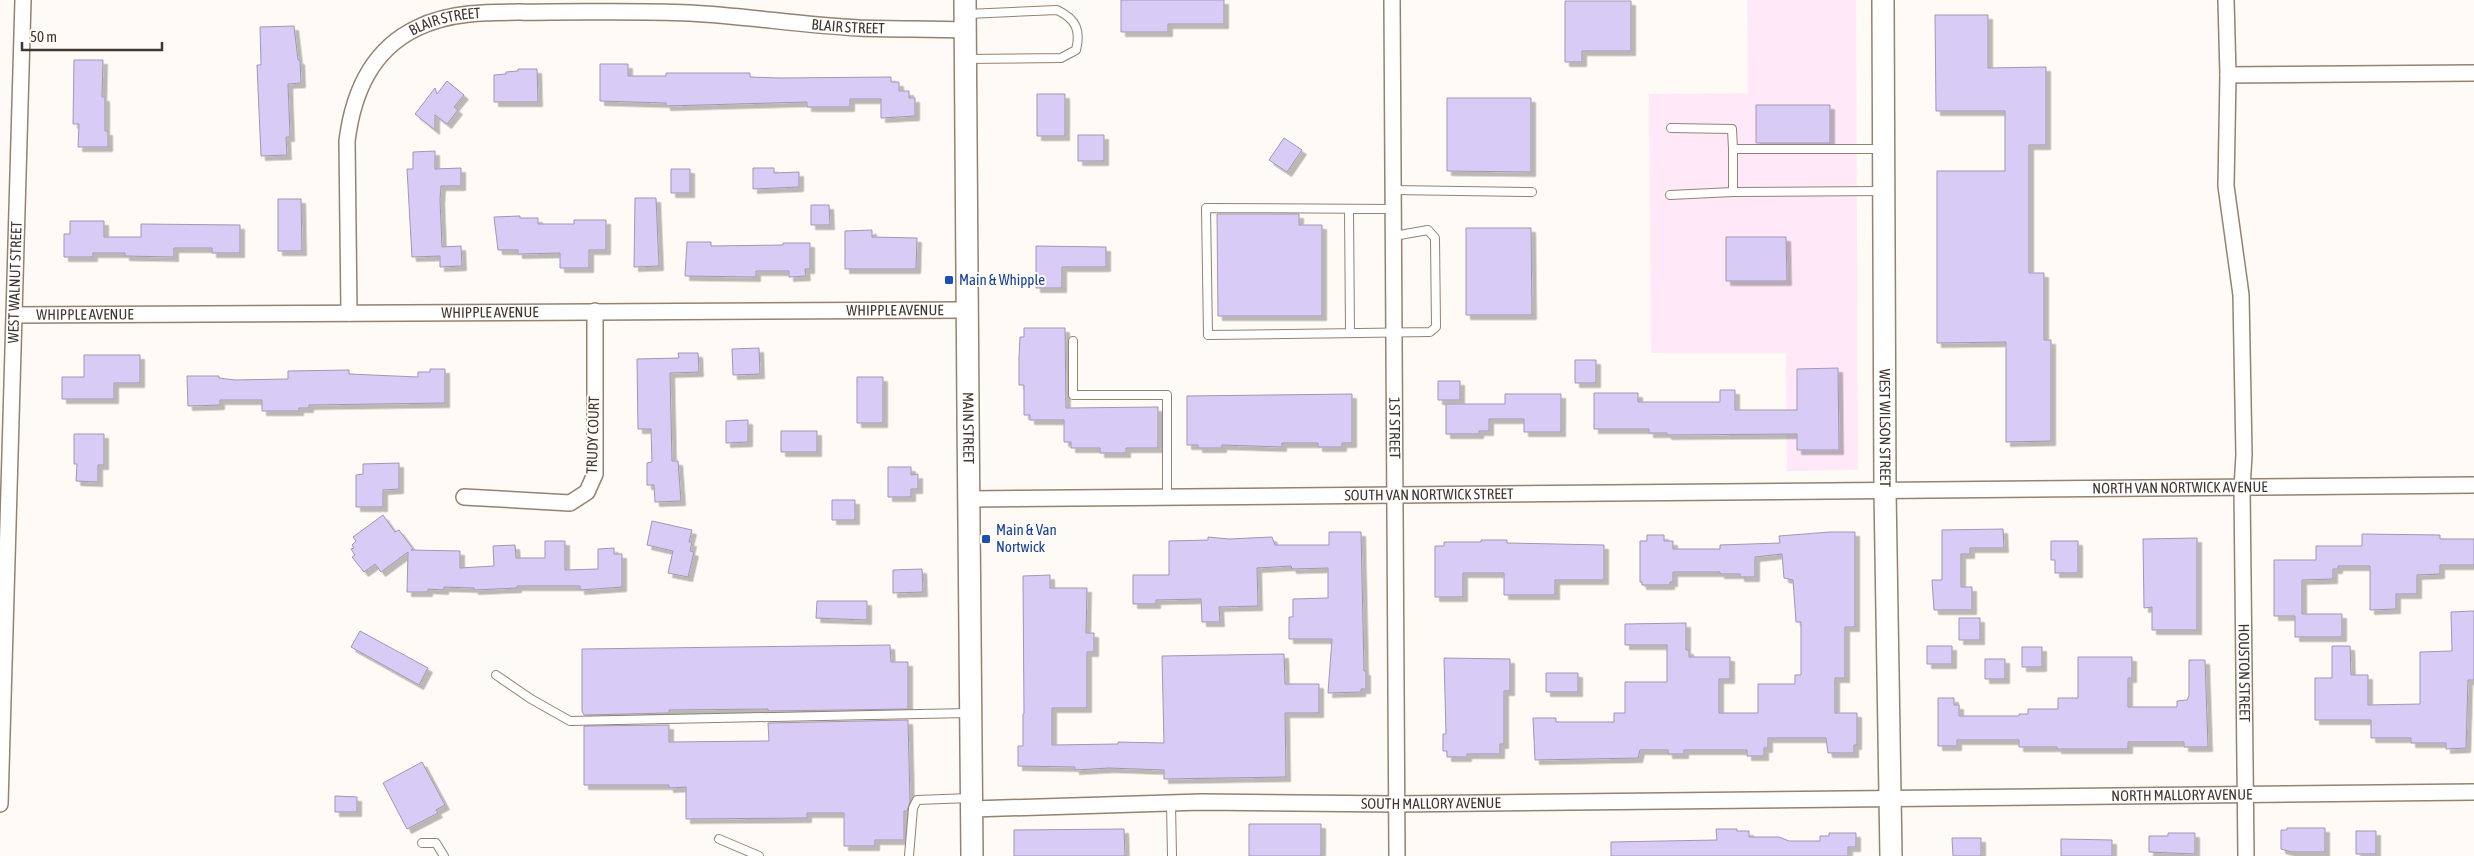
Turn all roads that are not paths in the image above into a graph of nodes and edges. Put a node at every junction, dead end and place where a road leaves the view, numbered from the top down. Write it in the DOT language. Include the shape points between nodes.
graph roads {
  1 [pos="22,0"];
  2 [pos="1392,0"];
  3 [pos="1883,0"];
  4 [pos="2226,0"];
  5 [pos="965,15"];
  6 [pos="965,59"];
  7 [pos="2474,74"];
  8 [pos="2228,75"];
  9 [pos="1672,128"];
  10 [pos="1733,149"];
  11 [pos="1884,149"];
  12 [pos="1393,190"];
  13 [pos="1884,191"];
  14 [pos="1532,192"];
  15 [pos="1733,192"];
  16 [pos="1670,194"];
  17 [pos="1349,209"];
  18 [pos="1393,209"];
  19 [pos="1394,236"];
  20 [pos="966,310"];
  21 [pos="596,311"];
  22 [pos="349,313"];
  23 [pos="14,315"];
  24 [pos="1350,333"];
  25 [pos="1394,333"];
  26 [pos="1073,341"];
  27 [pos="2474,485"];
  28 [pos="2242,488"];
  29 [pos="1886,491"];
  30 [pos="1395,495"];
  31 [pos="464,497"];
  32 [pos="1167,497"];
  33 [pos="971,499"];
  34 [pos="496,675"];
  35 [pos="971,713"];
  36 [pos="2474,792"];
  37 [pos="2245,795"];
  38 [pos="1890,798"];
  39 [pos="1170,803"];
  40 [pos="0,804"];
  41 [pos="972,804"];
  42 [pos="1396,804"];
  43 [pos="719,840"];
  44 [pos="422,843"];
  45 [pos="444,856"];
  46 [pos="759,856"];
  47 [pos="909,856"];
  48 [pos="972,856"];
  49 [pos="1172,856"];
  50 [pos="1397,856"];
  51 [pos="1891,856"];
  52 [pos="2246,856"];
  1 -- 23 [label="street, WEST WALNUT STREET"];
  2 -- 12 [label="street, 1ST STREET"];
  3 -- 11 [label="main road, WEST WILSON STREET"];
  4 -- 8 [label="street, HOUSTON STREET"];
  5 -- 6 [label="main road, MAIN STREET"];
  5 -- 6 [label="lane" via="1057,10 1076,24 1079,36 1076,50 1061,58"];
  5 -- 22 [label="street, BLAIR STREET" via="858,28 690,13 475,13 444,17 417,28 394,41 378,57 360,86 350,113 347,141"];
  6 -- 20 [label="main road, MAIN STREET"];
  7 -- 8 [label="street"];
  8 -- 28 [label="street, HOUSTON STREET" via="2226,186 2241,295"];
  9 -- 10 [label="lane" via="1732,129"];
  10 -- 11 [label="lane"];
  10 -- 15 [label="lane"];
  11 -- 13 [label="main road, WEST WILSON STREET"];
  12 -- 14 [label="lane"];
  12 -- 18 [label="street, 1ST STREET"];
  13 -- 15 [label="lane"];
  13 -- 29 [label="main road, WEST WILSON STREET"];
  15 -- 16 [label="lane"];
  17 -- 18 [label="lane"];
  17 -- 24 [label="lane"];
  17 -- 24 [label="lane" via="1206,208 1208,335"];
  18 -- 19 [label="street, 1ST STREET"];
  19 -- 25 [label="street, 1ST STREET"];
  19 -- 25 [label="lane" via="1428,230 1436,238 1436,327 1430,332"];
  20 -- 21 [label="street, WHIPPLE AVENUE"];
  20 -- 33 [label="main road, MAIN STREET"];
  21 -- 22 [label="street, WHIPPLE AVENUE"];
  21 -- 31 [label="street, TRUDY COURT" via="595,474 587,492 570,503"];
  22 -- 23 [label="street, WHIPPLE AVENUE"];
  23 -- 40 [label="street, WEST WALNUT STREET"];
  24 -- 25 [label="lane"];
  25 -- 30 [label="street, 1ST STREET"];
  26 -- 32 [label="lane" via="1073,395 1167,395"];
  27 -- 28 [label="street, NORTH VAN NORTWICK AVENUE"];
  28 -- 29 [label="street, NORTH VAN NORTWICK AVENUE"];
  28 -- 37 [label="street, HOUSTON STREET"];
  29 -- 30 [label="street, SOUTH VAN NORTWICK STREET"];
  29 -- 38 [label="main road, WEST WILSON STREET"];
  30 -- 32 [label="street, SOUTH VAN NORTWICK STREET"];
  30 -- 42 [label="street, 1ST STREET"];
  32 -- 33 [label="street, SOUTH VAN NORTWICK STREET"];
  33 -- 35 [label="main road, MAIN STREET"];
  34 -- 35 [label="lane" via="570,721"];
  35 -- 41 [label="main road, MAIN STREET"];
  36 -- 37 [label="street, NORTH MALLORY AVENUE"];
  37 -- 38 [label="street, NORTH MALLORY AVENUE"];
  37 -- 52 [label="street, HOUSTON STREET"];
  38 -- 42 [label="street, SOUTH MALLORY AVENUE"];
  38 -- 51 [label="main road, WEST WILSON STREET"];
  39 -- 41 [label="street, SOUTH MALLORY AVENUE"];
  39 -- 42 [label="street, SOUTH MALLORY AVENUE"];
  39 -- 49 [label="lane"];
  41 -- 47 [label="lane" via="916,800"];
  41 -- 48 [label="main road, MAIN STREET"];
  42 -- 50 [label="street, 1ST STREET"];
  43 -- 46 [label="lane"];
  44 -- 45 [label="lane" via="436,842"];
}
